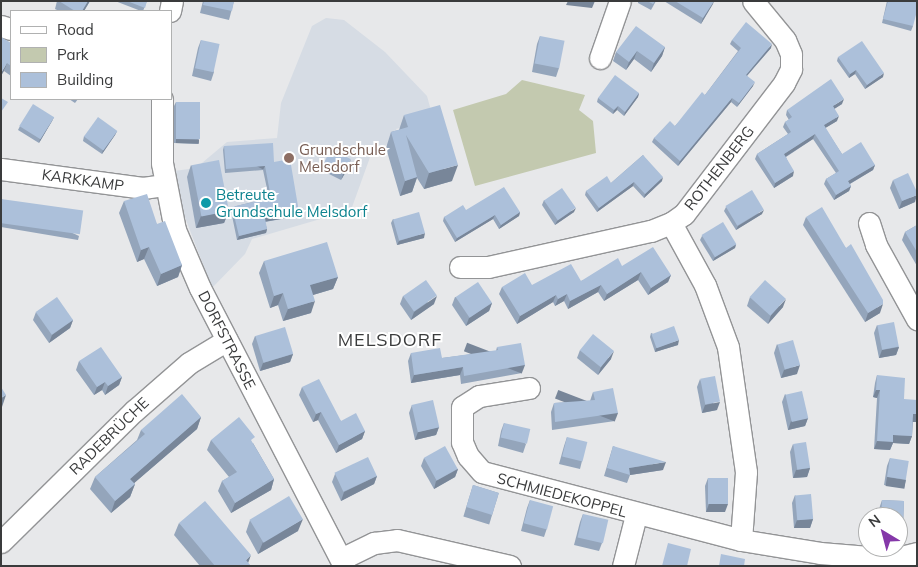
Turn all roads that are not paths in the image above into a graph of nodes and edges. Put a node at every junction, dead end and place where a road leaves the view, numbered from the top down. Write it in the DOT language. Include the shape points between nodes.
graph roads {
  1 [pos="620,1"];
  2 [pos="753,1"];
  3 [pos="600,58"];
  4 [pos="162,100"];
  5 [pos="1,169"];
  6 [pos="165,185"];
  7 [pos="671,223"];
  8 [pos="869,223"];
  9 [pos="460,267"];
  10 [pos="917,319"];
  11 [pos="227,340"];
  12 [pos="529,388"];
  13 [pos="636,515"];
  14 [pos="741,540"];
  15 [pos="1,542"];
  16 [pos="917,553"];
  17 [pos="342,563"];
  18 [pos="510,566"];
  19 [pos="623,566"];
  1 -- 3 [label="street"];
  2 -- 7 [label="street, ROTHENBERG" via="776,27 791,54 788,76 692,205"];
  4 -- 6 [label="street, DORFSTRASSE"];
  5 -- 6 [label="street, KARKKAMP" via="142,188"];
  6 -- 11 [label="street, DORFSTRASSE" via="175,230"];
  7 -- 9 [label="street, ROTHENBERG" via="488,267"];
  7 -- 14 [label="street" via="705,285 728,347 746,472"];
  8 -- 10 [label="street" via="876,245"];
  11 -- 15 [label="street, RADEBRÜCHE" via="189,363 134,411"];
  11 -- 17 [label="street, DORFSTRASSE"];
  12 -- 13 [label="street, SCHMIEDEKOPPEL" via="479,396 462,407 461,436 471,461 488,476"];
  13 -- 14 [label="street, SCHMIEDEKOPPEL"];
  13 -- 19 [label="street, SCHMIEDEKOPPEL"];
  14 -- 16 [label="street, SCHMIEDEKOPPEL" via="820,553 892,559"];
  17 -- 18 [label="street" via="374,543 397,540"];
}
